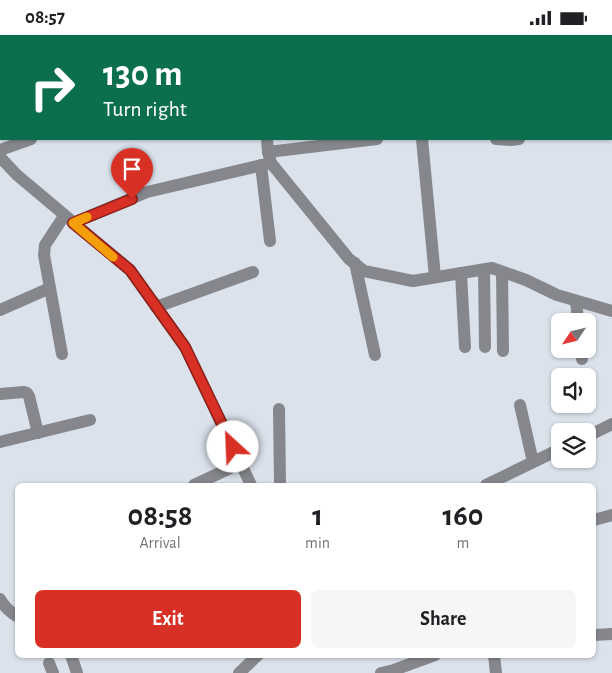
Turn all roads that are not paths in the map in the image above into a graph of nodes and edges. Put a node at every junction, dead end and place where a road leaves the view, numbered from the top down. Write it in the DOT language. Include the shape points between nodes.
graph roads {
  1 [pos="27,140"];
  2 [pos="369,140"];
  3 [pos="422,140"];
  4 [pos="0,149"];
  5 [pos="267,155"];
  6 [pos="0,157"];
  7 [pos="68,220"];
  8 [pos="270,241"];
  9 [pos="355,263"];
  10 [pos="484,270"];
  11 [pos="502,272"];
  12 [pos="253,273"];
  13 [pos="461,273"];
  14 [pos="435,277"];
  15 [pos="50,287"];
  16 [pos="576,301"];
  17 [pos="156,307"];
  18 [pos="0,310"];
  19 [pos="612,311"];
  20 [pos="577,313"];
  21 [pos="465,347"];
  22 [pos="486,347"];
  23 [pos="503,351"];
  24 [pos="62,354"];
  25 [pos="375,355"];
  26 [pos="0,394"];
  27 [pos="520,405"];
  28 [pos="279,409"];
  29 [pos="90,420"];
  30 [pos="612,425"];
  31 [pos="596,432"];
  32 [pos="38,433"];
  33 [pos="0,442"];
  34 [pos="551,454"];
  35 [pos="241,463"];
  36 [pos="533,463"];
  37 [pos="198,483"];
  38 [pos="250,483"];
  39 [pos="280,483"];
  40 [pos="490,483"];
  41 [pos="612,515"];
  42 [pos="596,519"];
  43 [pos="0,599"];
  44 [pos="15,615"];
  45 [pos="612,634"];
  46 [pos="596,635"];
  47 [pos="72,658"];
  48 [pos="255,658"];
  49 [pos="427,658"];
  50 [pos="494,658"];
  51 [pos="77,673"];
  52 [pos="238,673"];
  53 [pos="381,673"];
  54 [pos="496,673"];
  1 -- 4 [label="street"];
  2 -- 5 [label="street"];
  3 -- 14 [label="street"];
  5 -- 7 [label="street"];
  5 -- 8 [label="street"];
  5 -- 9 [label="street"];
  6 -- 7 [label="street"];
  7 -- 15 [label="street" via="45,245"];
  7 -- 17 [label="street" via="130,270"];
  9 -- 14 [label="street" via="364,271 413,281"];
  9 -- 25 [label="street"];
  10 -- 11 [label="street"];
  10 -- 13 [label="street"];
  10 -- 22 [label="street"];
  11 -- 16 [label="street"];
  11 -- 23 [label="street"];
  12 -- 17 [label="street"];
  13 -- 14 [label="street"];
  13 -- 21 [label="street"];
  15 -- 18 [label="street"];
  15 -- 24 [label="street"];
  16 -- 19 [label="street"];
  16 -- 20 [label="street"];
  17 -- 35 [label="street" via="185,347"];
  26 -- 32 [label="street" via="27,393"];
  27 -- 36 [label="street"];
  28 -- 39 [label="street"];
  29 -- 32 [label="street"];
  30 -- 31 [label="street"];
  32 -- 33 [label="street"];
  34 -- 36 [label="street"];
  35 -- 37 [label="street"];
  35 -- 38 [label="street"];
  36 -- 40 [label="street"];
  41 -- 42 [label="street"];
  43 -- 44 [label="street"];
  45 -- 46 [label="street"];
  47 -- 51 [label="street"];
  48 -- 52 [label="street"];
  49 -- 53 [label="street"];
  50 -- 54 [label="street"];
}
